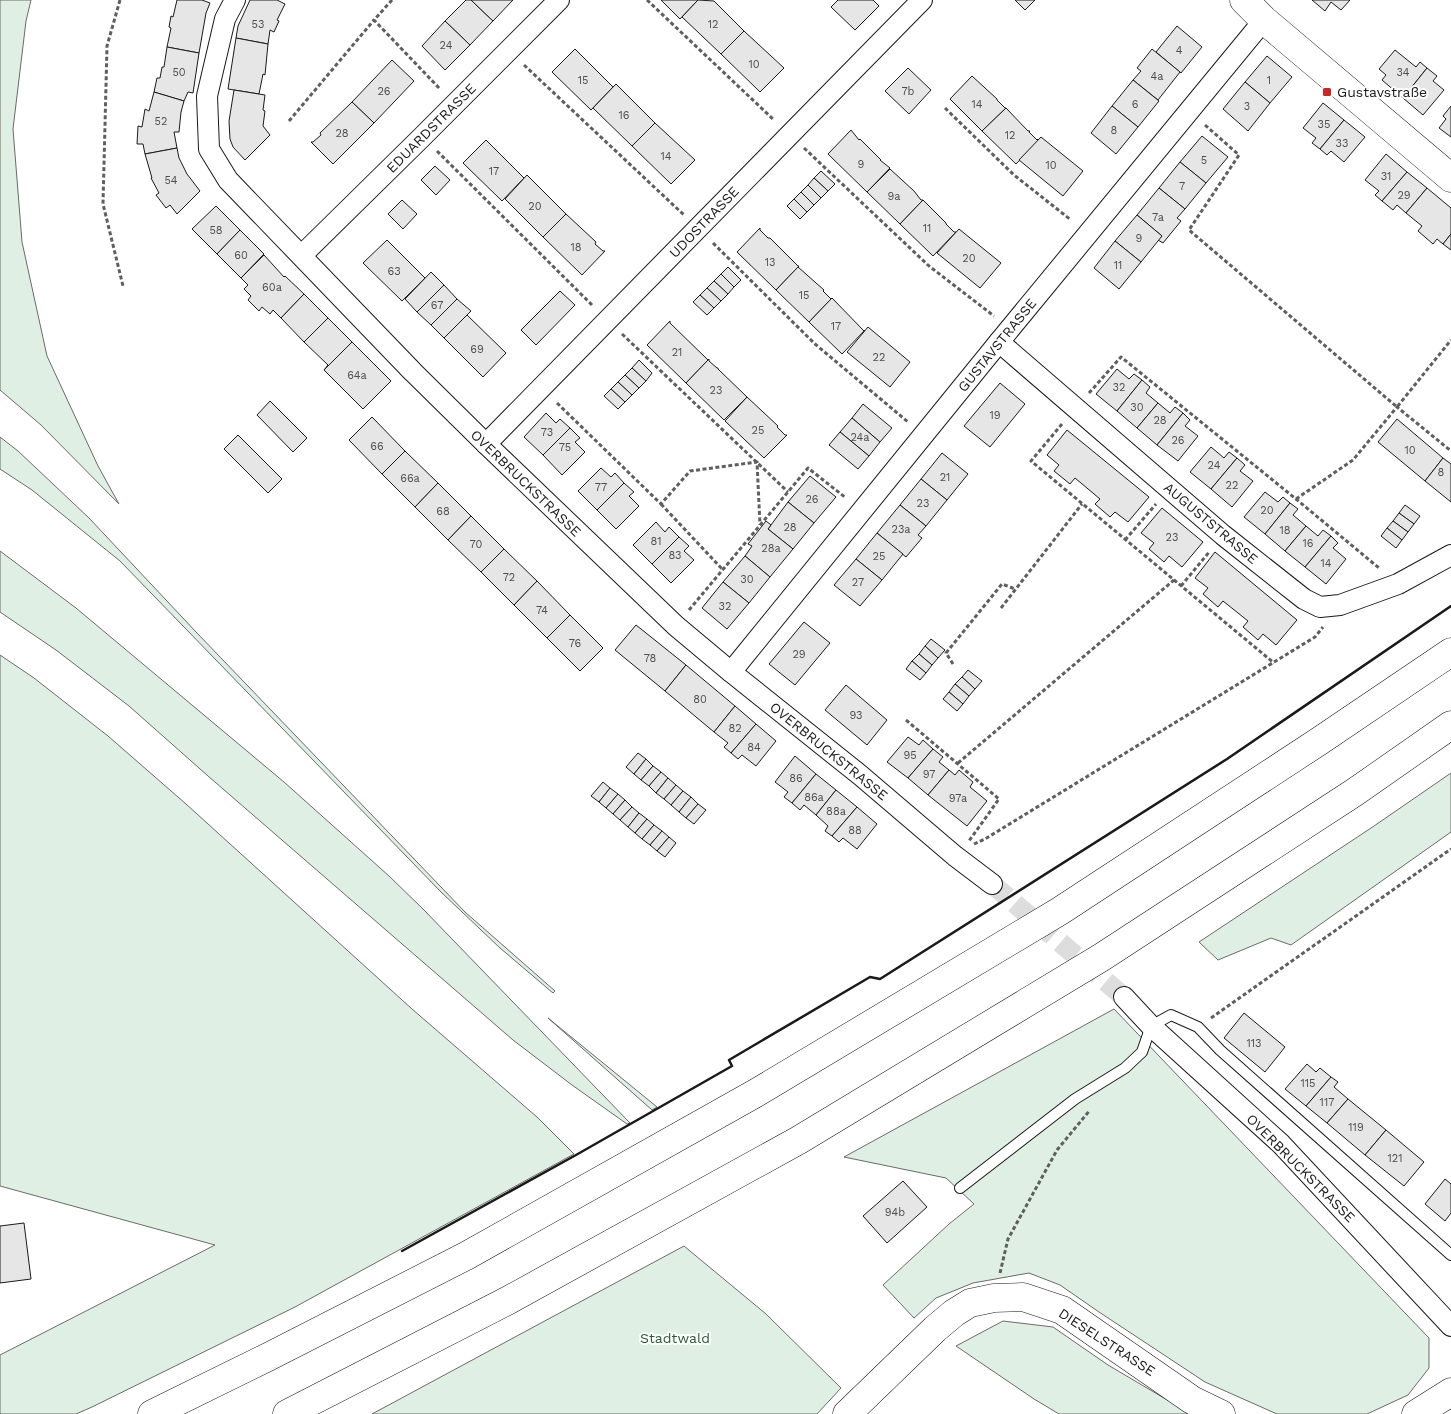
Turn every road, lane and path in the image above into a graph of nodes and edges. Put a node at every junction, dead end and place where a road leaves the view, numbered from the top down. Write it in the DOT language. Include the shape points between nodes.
graph roads {
  1 [pos="120,0"];
  2 [pos="234,0"];
  3 [pos="392,0"];
  4 [pos="558,0"];
  5 [pos="647,0"];
  6 [pos="922,0"];
  7 [pos="1244,0"];
  8 [pos="374,20"];
  9 [pos="1264,20"];
  10 [pos="455,104"];
  11 [pos="945,108"];
  12 [pos="1189,112"];
  13 [pos="289,121"];
  14 [pos="790,135"];
  15 [pos="1451,178"];
  16 [pos="1088,233"];
  17 [pos="302,255"];
  18 [pos="123,286"];
  19 [pos="1005,335"];
  20 [pos="1451,340"];
  21 [pos="542,388"];
  22 [pos="1397,407"];
  23 [pos="1076,408"];
  24 [pos="486,444"];
  25 [pos="1451,451"];
  26 [pos="1170,489"];
  27 [pos="1296,499"];
  28 [pos="661,504"];
  29 [pos="1082,504"];
  30 [pos="861,511"];
  31 [pos="760,525"];
  32 [pos="1223,535"];
  33 [pos="1126,540"];
  34 [pos="1451,555"];
  35 [pos="723,570"];
  36 [pos="1174,580"];
  37 [pos="1398,584"];
  38 [pos="1181,586"];
  39 [pos="1015,589"];
  40 [pos="1340,605"];
  41 [pos="1001,608"];
  42 [pos="676,626"];
  43 [pos="1451,652"];
  44 [pos="1274,663"];
  45 [pos="953,664"];
  46 [pos="731,672"];
  47 [pos="906,720"];
  48 [pos="1451,724"];
  49 [pos="958,764"];
  50 [pos="1451,849"];
  51 [pos="960,852"];
  52 [pos="992,884"];
  53 [pos="1124,997"];
  54 [pos="1151,1026"];
  55 [pos="1198,1027"];
  56 [pos="1094,1106"];
  57 [pos="960,1188"];
  58 [pos="1451,1255"];
  59 [pos="994,1298"];
  60 [pos="1451,1326"];
  61 [pos="1451,1392"];
  62 [pos="848,1413"];
  63 [pos="152,1414"];
  64 [pos="287,1414"];
  65 [pos="1221,1414"];
  66 [pos="1416,1414"];
  1 -- 18 [label="path" via="107,46 103,204"];
  2 -- 17 [label="street, OVERBRUCKSTRASSE" via="225,19 207,96 209,149 228,180"];
  3 -- 8 [label="path"];
  4 -- 10 [label="street, EDUARDSTRASSE"];
  5 -- 14 [label="path"];
  6 -- 14 [label="street, UDOSTRASSE"];
  7 -- 9 [label="main road"];
  8 -- 10 [label="path"];
  8 -- 13 [label="path"];
  9 -- 12 [label="street, GUSTAVSTRASSE"];
  9 -- 15 [label="main road"];
  10 -- 17 [label="street, EDUARDSTRASSE"];
  11 -- 16 [label="path" via="1014,175"];
  12 -- 16 [label="street, GUSTAVSTRASSE"];
  12 -- 22 [label="path" via="1239,155 1189,230"];
  14 -- 19 [label="path"];
  14 -- 21 [label="street, UDOSTRASSE"];
  16 -- 19 [label="street, GUSTAVSTRASSE"];
  17 -- 24 [label="street, OVERBRUCKSTRASSE"];
  19 -- 23 [label="street, AUGUSTSTRASSE"];
  19 -- 30 [label="street, GUSTAVSTRASSE"];
  20 -- 22 [label="path"];
  21 -- 24 [label="street, UDOSTRASSE"];
  21 -- 28 [label="path"];
  22 -- 25 [label="path"];
  22 -- 27 [label="path" via="1353,460"];
  23 -- 26 [label="street, AUGUSTSTRASSE"];
  23 -- 27 [label="path" via="1121,357"];
  23 -- 29 [label="path" via="1031,461"];
  24 -- 42 [label="street, OVERBRUCKSTRASSE"];
  26 -- 32 [label="street, AUGUSTSTRASSE"];
  26 -- 33 [label="path"];
  27 -- 37 [label="path"];
  28 -- 31 [label="path" via="690,470 757,462"];
  28 -- 35 [label="path"];
  29 -- 33 [label="path"];
  29 -- 39 [label="path"];
  30 -- 31 [label="path" via="808,468"];
  30 -- 46 [label="street, GUSTAVSTRASSE"];
  31 -- 35 [label="path"];
  32 -- 38 [label="path"];
  32 -- 40 [label="street, AUGUSTSTRASSE" via="1304,599 1320,607"];
  33 -- 36 [label="path"];
  34 -- 37 [label="street, AUGUSTSTRASSE"];
  35 -- 42 [label="path"];
  36 -- 38 [label="path"];
  36 -- 49 [label="path"];
  37 -- 40 [label="street, AUGUSTSTRASSE"];
  38 -- 44 [label="path"];
  39 -- 41 [label="path"];
  39 -- 45 [label="path" via="1002,584 946,653"];
  40 -- 44 [label="path" via="1315,638"];
  42 -- 46 [label="street, OVERBRUCKSTRASSE"];
  43 -- 63 [label="main road" via="1060,911 756,1093 466,1256"];
  44 -- 51 [label="path"];
  46 -- 51 [label="street, OVERBRUCKSTRASSE"];
  47 -- 49 [label="path"];
  48 -- 64 [label="main road" via="1355,792 1102,957 799,1140 507,1301"];
  49 -- 51 [label="path" via="999,799"];
  50 -- 55 [label="path"];
  51 -- 52 [label="street, OVERBRUCKSTRASSE"];
  53 -- 54 [label="street, OVERBRUCKSTRASSE"];
  54 -- 55 [label="lane" via="1171,1015"];
  54 -- 57 [label="lane" via="1142,1052 1125,1068 1075,1099"];
  54 -- 60 [label="street, OVERBRUCKSTRASSE" via="1281,1144"];
  55 -- 58 [label="lane"];
  56 -- 59 [label="path" via="1057,1150 1008,1239"];
  59 -- 62 [label="main road, DIESELSTRASSE" via="970,1303 954,1313"];
  59 -- 65 [label="main road, DIESELSTRASSE" via="1023,1297 1062,1310 1192,1400"];
  61 -- 66 [label="main road"];
}
